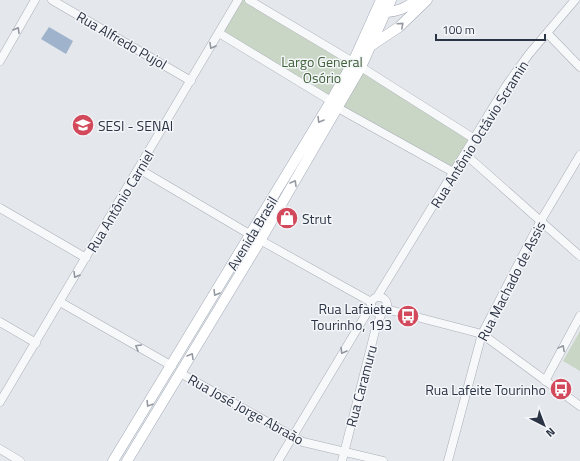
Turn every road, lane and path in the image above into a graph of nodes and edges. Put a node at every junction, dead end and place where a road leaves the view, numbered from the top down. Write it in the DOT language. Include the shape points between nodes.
graph roads {
  1 [pos="35,0"];
  2 [pos="52,0"];
  3 [pos="238,0"];
  4 [pos="249,0"];
  5 [pos="381,0"];
  6 [pos="391,0"];
  7 [pos="415,0"];
  8 [pos="427,0"];
  9 [pos="575,0"];
  10 [pos="381,12"];
  11 [pos="219,33"];
  12 [pos="547,33"];
  13 [pos="372,45"];
  14 [pos="0,61"];
  15 [pos="357,65"];
  16 [pos="580,67"];
  17 [pos="191,81"];
  18 [pos="334,104"];
  19 [pos="473,138"];
  20 [pos="465,154"];
  21 [pos="580,155"];
  22 [pos="139,169"];
  23 [pos="453,172"];
  24 [pos="0,208"];
  25 [pos="540,222"];
  26 [pos="251,235"];
  27 [pos="260,241"];
  28 [pos="580,256"];
  29 [pos="86,258"];
  30 [pos="392,274"];
  31 [pos="60,302"];
  32 [pos="373,302"];
  33 [pos="385,307"];
  34 [pos="580,316"];
  35 [pos="0,322"];
  36 [pos="482,334"];
  37 [pos="36,343"];
  38 [pos="176,370"];
  39 [pos="545,381"];
  40 [pos="0,402"];
  41 [pos="580,406"];
  42 [pos="292,436"];
  43 [pos="0,449"];
  44 [pos="343,452"];
  45 [pos="20,461"];
  46 [pos="113,461"];
  47 [pos="127,461"];
  48 [pos="278,461"];
  49 [pos="342,461"];
  50 [pos="383,461"];
  51 [pos="448,461"];
  14 -- 1 [label="street, one-way"];
  2 -- 17 [label="street, Rua Alfredo Pujol"];
  3 -- 11 [label="street, Rua Antônio Carniel"];
  4 -- 15 [label="street"];
  5 -- 10 [label="main road, Avenida Brasil"];
  6 -- 10 [label="main road, Avenida Brasil"];
  7 -- 10 [label="main road" via="405,7"];
  13 -- 8 [label="main road, one-way" via="399,27"];
  9 -- 12 [label="street, Rua Antônio Octávio Scramin"];
  10 -- 13 [label="main road, Avenida Brasil"];
  10 -- 15 [label="main road, Avenida Brasil"];
  11 -- 17 [label="street, Rua Antônio Carniel, one-way"];
  11 -- 18 [label="street"];
  12 -- 16 [label="street"];
  12 -- 19 [label="street, Rua Antônio Octávio Scramin" via="506,86"];
  13 -- 15 [label="main road, Avenida Brasil"];
  15 -- 18 [label="main road, Avenida Brasil"];
  15 -- 19 [label="street"];
  17 -- 22 [label="street, Rua Antônio Carniel"];
  18 -- 23 [label="street"];
  18 -- 26 [label="main road, Avenida Brasil, one-way"];
  27 -- 18 [label="main road, Avenida Brasil, one-way"];
  19 -- 20 [label="street, Rua Antônio Octávio Scramin"];
  20 -- 23 [label="street, Rua Antônio Octávio Scramin"];
  20 -- 25 [label="street"];
  21 -- 25 [label="street, Rua Machado de Assis"];
  22 -- 26 [label="street"];
  22 -- 29 [label="street, Rua Antônio Carniel"];
  23 -- 30 [label="street, Rua Antônio Octávio Scramin"];
  24 -- 29 [label="street"];
  25 -- 28 [label="street"];
  25 -- 36 [label="street, Rua Machado de Assis"];
  26 -- 27 [label="street"];
  26 -- 38 [label="main road, Avenida Brasil, one-way"];
  27 -- 32 [label="street"];
  38 -- 27 [label="main road, Avenida Brasil, one-way"];
  29 -- 31 [label="street, Rua Antônio Carniel, one-way"];
  30 -- 32 [label="street, Rua Antônio Octávio Scramin"];
  30 -- 33 [label="street, Rua Antônio Octávio Scramin"];
  31 -- 37 [label="street, Rua Antônio Carniel"];
  38 -- 31 [label="street, Rua José Jorge Abraão, one-way"];
  32 -- 33 [label="street" via="382,298"];
  32 -- 33 [label="street" via="374,312"];
  32 -- 42 [label="street, Rua Antônio Octávio Scramin, one-way"];
  33 -- 36 [label="street"];
  33 -- 44 [label="street, Rua Caramuru" via="375,331"];
  39 -- 34 [label="street, one-way"];
  35 -- 37 [label="street"];
  36 -- 39 [label="street"];
  36 -- 51 [label="street, Rua Machado de Assis"];
  37 -- 40 [label="street, Rua Antônio Carniel"];
  38 -- 42 [label="street, Rua José Jorge Abraão"];
  38 -- 46 [label="main road, Avenida Brasil, one-way"];
  38 -- 47 [label="main road, Avenida Brasil"];
  39 -- 41 [label="street"];
  42 -- 44 [label="street, Rua José Jorge Abraão" via="303,442"];
  42 -- 48 [label="street, Rua Antônio Octávio Scramin"];
  43 -- 45 [label="street"];
  44 -- 49 [label="street, Rua Caramuru"];
  44 -- 50 [label="street, Rua José Jorge Abraão"];
}
